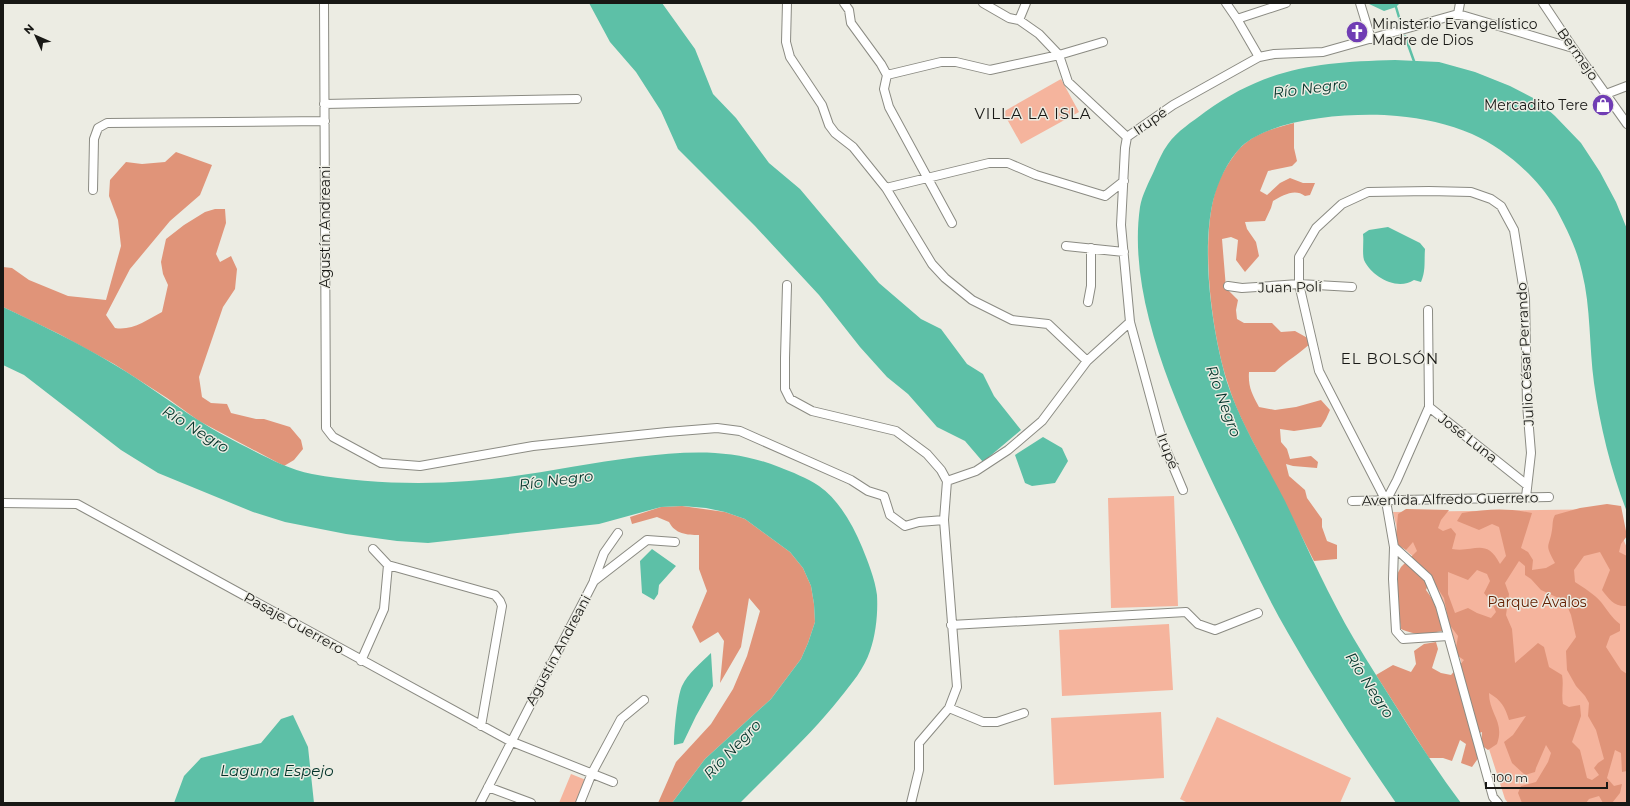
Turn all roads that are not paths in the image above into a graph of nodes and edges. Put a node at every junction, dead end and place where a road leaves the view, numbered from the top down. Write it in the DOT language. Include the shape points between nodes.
graph roads {
  1 [pos="324,3"];
  2 [pos="786,3"];
  3 [pos="844,3"];
  4 [pos="983,3"];
  5 [pos="1026,3"];
  6 [pos="1226,3"];
  7 [pos="1286,3"];
  8 [pos="1360,3"];
  9 [pos="1460,3"];
  10 [pos="1543,3"];
  11 [pos="1458,14"];
  12 [pos="1237,19"];
  13 [pos="1018,20"];
  14 [pos="1371,39"];
  15 [pos="1103,42"];
  16 [pos="1573,48"];
  17 [pos="1059,55"];
  18 [pos="1259,57"];
  19 [pos="887,75"];
  20 [pos="1627,86"];
  21 [pos="1606,94"];
  22 [pos="577,99"];
  23 [pos="324,104"];
  24 [pos="325,121"];
  25 [pos="1627,124"];
  26 [pos="1127,137"];
  27 [pos="929,179"];
  28 [pos="1124,181"];
  29 [pos="886,188"];
  30 [pos="93,190"];
  31 [pos="952,223"];
  32 [pos="1066,246"];
  33 [pos="1090,248"];
  34 [pos="1124,252"];
  35 [pos="787,284"];
  36 [pos="1299,284"];
  37 [pos="1228,286"];
  38 [pos="1352,287"];
  39 [pos="1088,302"];
  40 [pos="1428,310"];
  41 [pos="1130,322"];
  42 [pos="1087,361"];
  43 [pos="1429,407"];
  44 [pos="947,481"];
  45 [pos="1527,485"];
  46 [pos="1183,490"];
  47 [pos="1526,497"];
  48 [pos="1549,497"];
  49 [pos="1352,501"];
  50 [pos="1386,501"];
  51 [pos="3,503"];
  52 [pos="944,520"];
  53 [pos="618,533"];
  54 [pos="675,542"];
  55 [pos="1394,547"];
  56 [pos="372,549"];
  57 [pos="388,565"];
  58 [pos="594,581"];
  59 [pos="1258,614"];
  60 [pos="951,625"];
  61 [pos="1448,636"];
  62 [pos="361,661"];
  63 [pos="644,700"];
  64 [pos="949,708"];
  65 [pos="1024,713"];
  66 [pos="481,726"];
  67 [pos="510,741"];
  68 [pos="592,773"];
  69 [pos="612,782"];
  70 [pos="488,787"];
  71 [pos="480,803"];
  72 [pos="531,803"];
  73 [pos="580,803"];
  74 [pos="911,803"];
  75 [pos="1498,803"];
  1 -- 23 [label="street, Agustín Andreani"];
  2 -- 29 [label="street" via="786,42 790,57 822,105 829,125 853,148"];
  3 -- 19 [label="street" via="849,10 851,23"];
  4 -- 13 [label="street" via="1009,18"];
  5 -- 13 [label="street"];
  6 -- 12 [label="street"];
  7 -- 12 [label="street"];
  8 -- 14 [label="street"];
  9 -- 11 [label="street"];
  10 -- 16 [label="street, Bermejo"];
  11 -- 14 [label="street, Irupé"];
  11 -- 16 [label="street"];
  12 -- 18 [label="street"];
  13 -- 17 [label="street" via="1039,34"];
  14 -- 18 [label="street, Irupé" via="1323,52"];
  15 -- 17 [label="street"];
  16 -- 21 [label="street, Bermejo"];
  17 -- 19 [label="street" via="990,70 956,62 941,62"];
  17 -- 26 [label="street" via="1068,82"];
  18 -- 26 [label="street, Irupé" via="1173,105"];
  19 -- 27 [label="street" via="884,89 889,107"];
  20 -- 21 [label="street"];
  21 -- 25 [label="street, Bermejo"];
  22 -- 23 [label="street"];
  23 -- 24 [label="street, Agustín Andreani"];
  24 -- 30 [label="street" via="107,123 98,128 94,140"];
  24 -- 52 [label="street, Agustín Andreani" via="326,428 333,437 381,463 420,466 533,446 717,428 740,431 850,480 868,491 884,496 890,515 905,526"];
  26 -- 28 [label="street, Irupé" via="1124,148"];
  27 -- 28 [label="street" via="989,163 1008,163 1036,175 1105,196"];
  27 -- 29 [label="street"];
  27 -- 31 [label="street"];
  28 -- 34 [label="street, Irupé" via="1121,226"];
  29 -- 42 [label="street" via="932,264 945,278 972,300 1012,320 1048,324"];
  32 -- 33 [label="street"];
  33 -- 34 [label="street"];
  33 -- 39 [label="street" via="1091,286"];
  34 -- 41 [label="street, Irupé"];
  35 -- 44 [label="street" via="784,358 785,389 790,399 812,411 896,431 927,454"];
  36 -- 37 [label="street, Juan Polí" via="1242,288"];
  36 -- 38 [label="street, Juan Polí"];
  36 -- 45 [label="street, Julio César Perrando" via="1299,257 1316,228 1342,204 1368,192 1471,192 1491,199 1501,206 1514,230 1525,298 1527,404 1531,453"];
  36 -- 50 [label="street, Julio César Perrando" via="1319,371"];
  40 -- 43 [label="street, José Luna"];
  41 -- 42 [label="street"];
  41 -- 46 [label="street, Irupé" via="1162,440"];
  42 -- 44 [label="street" via="1042,421 1008,450 976,471"];
  43 -- 45 [label="street, José Luna"];
  43 -- 50 [label="street"];
  44 -- 52 [label="street"];
  45 -- 47 [label="street, Julio César Perrando"];
  47 -- 48 [label="street, Avenida Alfredo Guerrero"];
  47 -- 50 [label="street, Avenida Alfredo Guerrero"];
  49 -- 50 [label="street, Avenida Alfredo Guerrero"];
  50 -- 55 [label="street, Julio César Perrando"];
  51 -- 62 [label="street, Pasaje Guerrero" via="77,504"];
  52 -- 60 [label="street"];
  53 -- 58 [label="street" via="604,553"];
  54 -- 58 [label="street, Agustín Andreani" via="646,540"];
  55 -- 61 [label="street" via="1428,578 1440,606"];
  55 -- 61 [label="street, Julio César Perrando" via="1396,631 1403,639"];
  56 -- 57 [label="street"];
  57 -- 62 [label="street" via="384,609"];
  57 -- 66 [label="street" via="495,595 500,601 502,606"];
  58 -- 67 [label="street, Agustín Andreani"];
  59 -- 60 [label="street" via="1215,630 1198,624 1186,612"];
  60 -- 64 [label="street" via="956,687"];
  61 -- 75 [label="street" via="1493,797"];
  62 -- 66 [label="street, Pasaje Guerrero"];
  63 -- 68 [label="street" via="621,719"];
  64 -- 65 [label="street" via="983,722 997,722"];
  64 -- 74 [label="street" via="919,743 919,770"];
  66 -- 67 [label="street, Pasaje Guerrero"];
  67 -- 68 [label="street, Pasaje Guerrero"];
  67 -- 70 [label="street, Agustín Andreani"];
  68 -- 69 [label="street, Pasaje Guerrero"];
  68 -- 73 [label="street"];
  70 -- 71 [label="street, Agustín Andreani"];
  70 -- 72 [label="street"];
}
